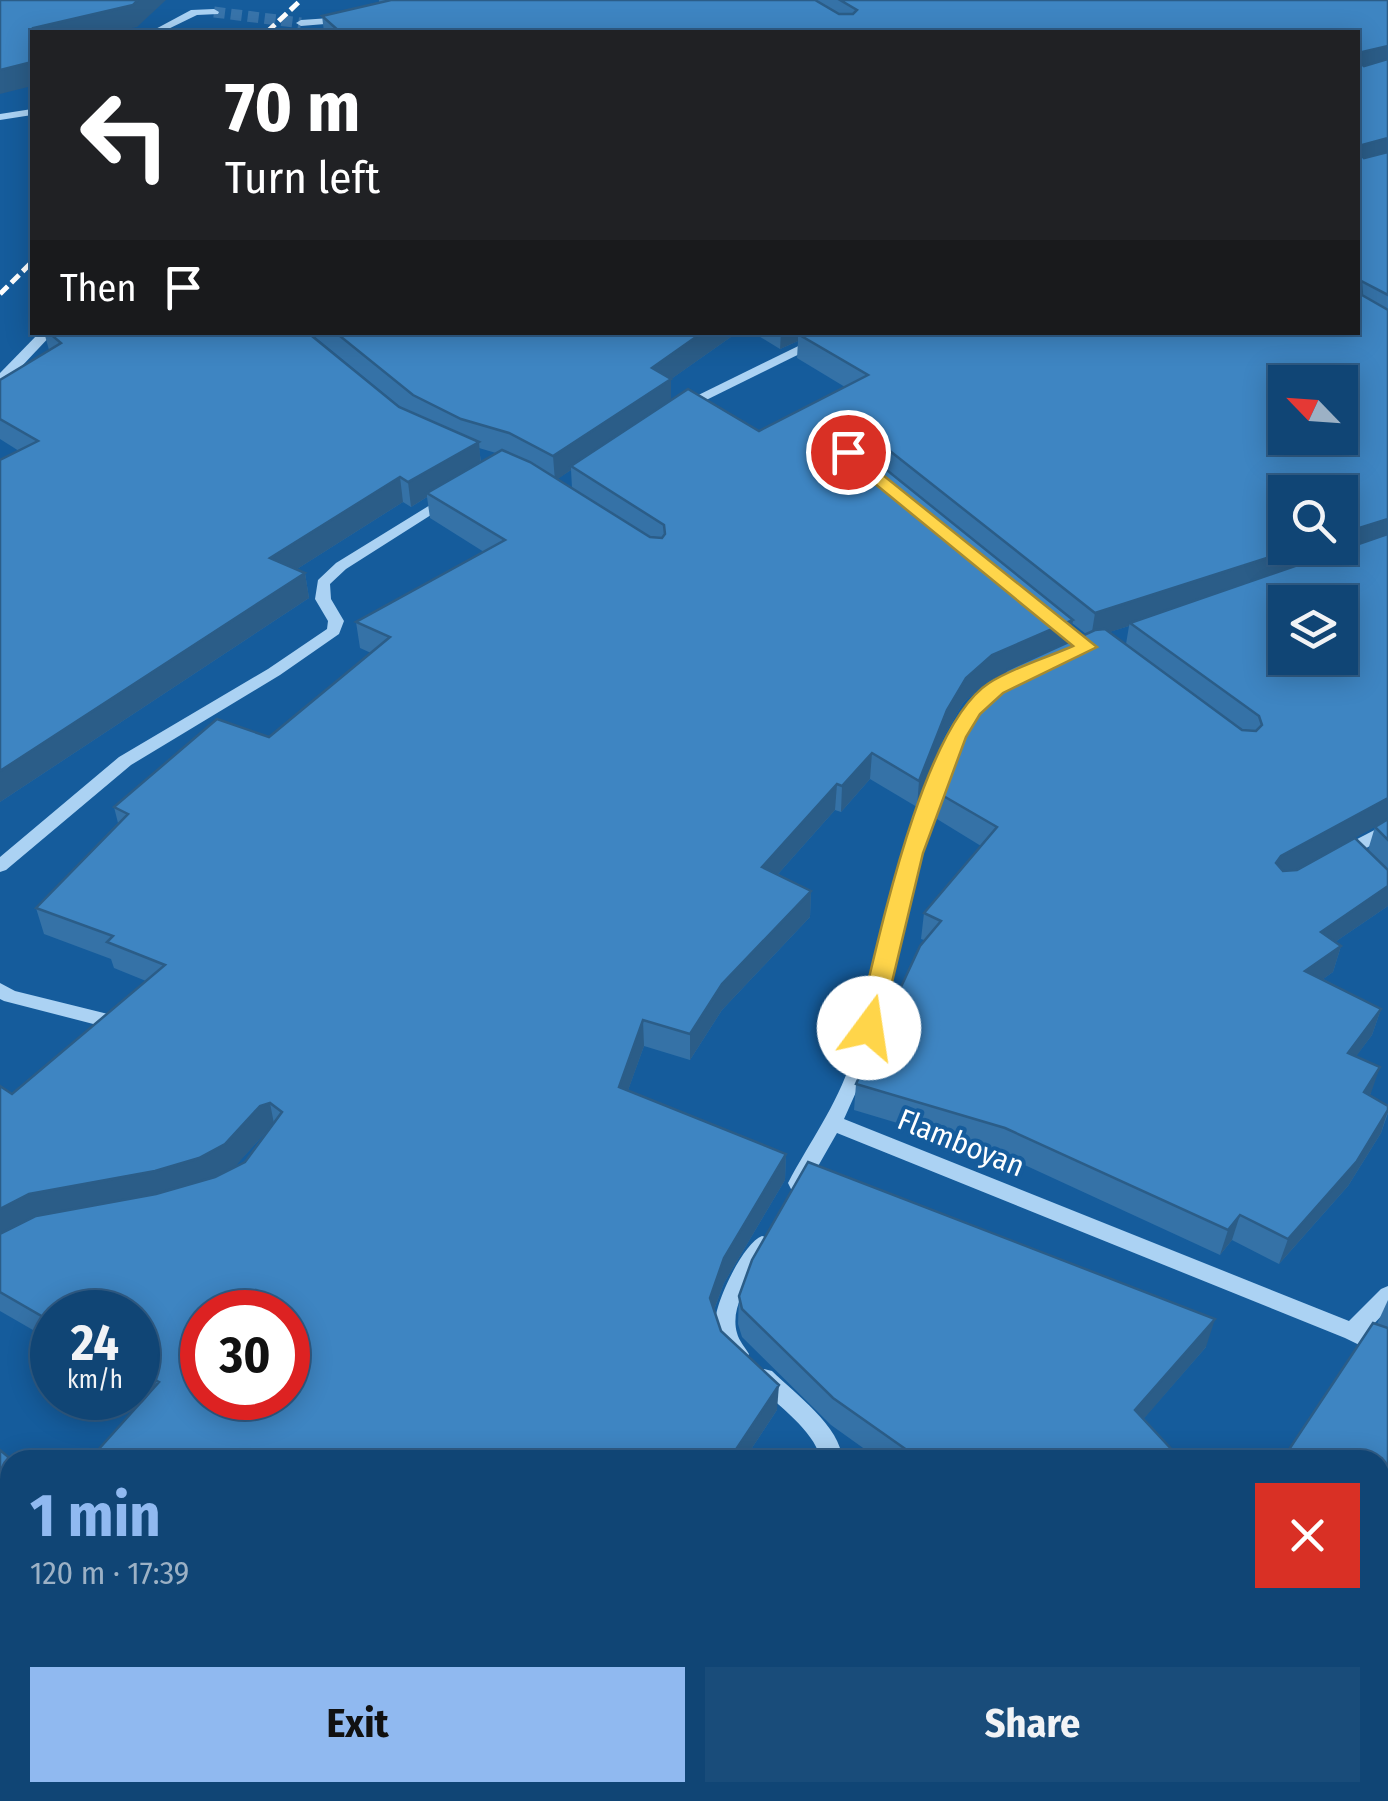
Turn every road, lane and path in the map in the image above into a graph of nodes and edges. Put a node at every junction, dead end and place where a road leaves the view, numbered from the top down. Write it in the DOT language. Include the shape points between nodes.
graph roads {
  1 [pos="190,0"];
  2 [pos="195,12"];
  3 [pos="214,12"];
  4 [pos="351,19"];
  5 [pos="306,26"];
  6 [pos="159,30"];
  7 [pos="30,112"];
  8 [pos="0,117"];
  9 [pos="45,335"];
  10 [pos="831,335"];
  11 [pos="0,381"];
  12 [pos="667,416"];
  13 [pos="458,492"];
  14 [pos="996,688"];
  15 [pos="1388,829"];
  16 [pos="1348,858"];
  17 [pos="0,866"];
  18 [pos="0,990"];
  19 [pos="105,1020"];
  20 [pos="834,1123"];
  21 [pos="1388,1295"];
  22 [pos="1352,1332"];
  23 [pos="1388,1350"];
  24 [pos="832,1450"];
  1 -- 2 [label="street"];
  2 -- 3 [label="street"];
  2 -- 6 [label="street"];
  4 -- 5 [label="street"];
  7 -- 8 [label="street"];
  9 -- 11 [label="street"];
  10 -- 12 [label="street"];
  13 -- 17 [label="street" via="323,583 334,632 126,761"];
  14 -- 20 [label="street" via="956,737 912,853 860,1064"];
  15 -- 16 [label="street"];
  18 -- 19 [label="street"];
  20 -- 22 [label="street, Flamboyan"];
  20 -- 24 [label="street" via="734,1291 722,1324 730,1346"];
  21 -- 22 [label="street"];
  22 -- 23 [label="street, Flamboyan"];
}
